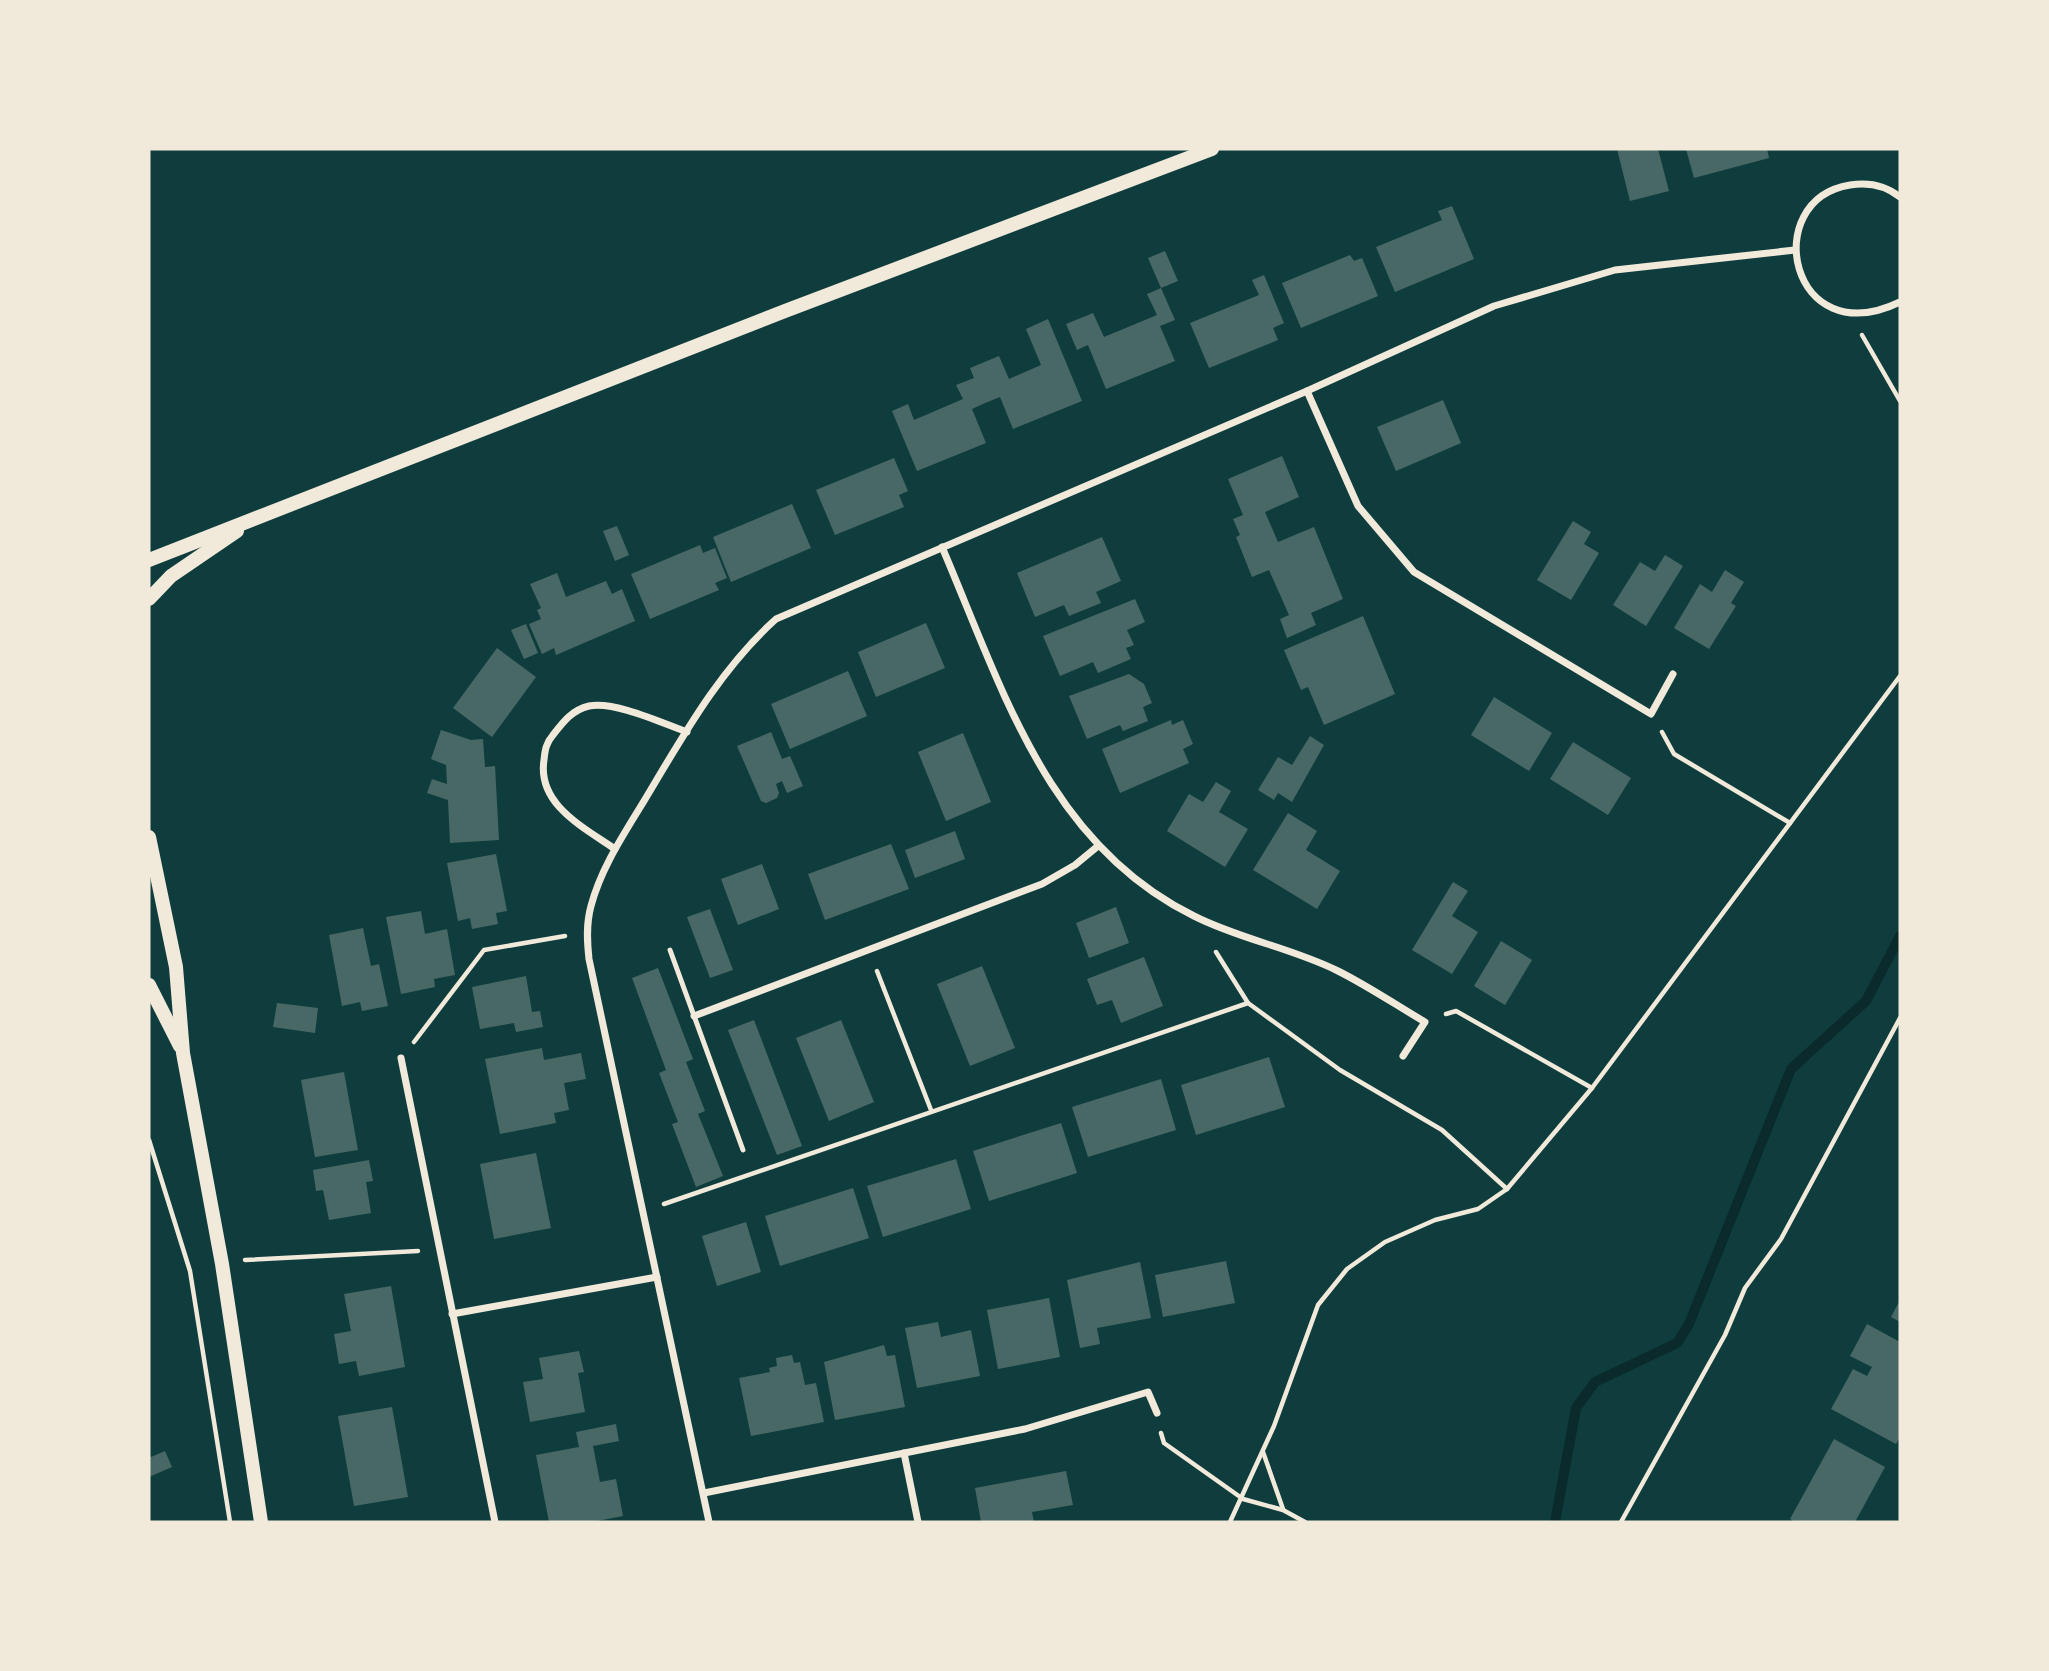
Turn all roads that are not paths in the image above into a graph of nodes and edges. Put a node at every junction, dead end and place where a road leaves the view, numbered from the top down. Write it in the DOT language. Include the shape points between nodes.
graph roads {
  1 [pos="1212,149"];
  2 [pos="1900,197"];
  3 [pos="1795,250"];
  4 [pos="1900,302"];
  5 [pos="1307,391"];
  6 [pos="259,517"];
  7 [pos="943,547"];
  8 [pos="149,560"];
  9 [pos="149,599"];
  10 [pos="1673,674"];
  11 [pos="687,732"];
  12 [pos="149,837"];
  13 [pos="1098,846"];
  14 [pos="615,849"];
  15 [pos="670,950"];
  16 [pos="149,985"];
  17 [pos="694,1016"];
  18 [pos="183,1054"];
  19 [pos="1403,1056"];
  20 [pos="401,1058"];
  21 [pos="743,1150"];
  22 [pos="657,1277"];
  23 [pos="453,1314"];
  24 [pos="1157,1413"];
  25 [pos="904,1453"];
  26 [pos="704,1493"];
  27 [pos="261,1522"];
  28 [pos="495,1522"];
  29 [pos="709,1522"];
  30 [pos="918,1522"];
  1 -- 6 [label="main road"];
  2 -- 3 [label="street" via="1890,189 1864,183 1837,187 1815,201 1800,224"];
  3 -- 4 [label="street" via="1799,272 1811,292 1829,307 1851,314 1877,313"];
  3 -- 5 [label="street" via="1615,270 1565,283 1494,306"];
  5 -- 7 [label="street"];
  5 -- 10 [label="street" via="1358,506 1414,572 1651,714"];
  6 -- 8 [label="main road"];
  6 -- 9 [label="main road" via="171,576"];
  7 -- 11 [label="street" via="776,619 723,675"];
  7 -- 13 [label="street" via="1022,736 1060,802"];
  11 -- 14 [label="street"];
  11 -- 14 [label="street" via="613,707 590,706 570,715 547,742 541,775 552,801"];
  12 -- 18 [label="main road" via="176,967"];
  13 -- 17 [label="street" via="1042,884"];
  13 -- 19 [label="street" via="1145,886 1193,916 1337,970 1425,1022"];
  14 -- 22 [label="street" via="597,885 587,932 589,959"];
  15 -- 17 [label="lane"];
  16 -- 18 [label="main road"];
  17 -- 21 [label="lane"];
  18 -- 27 [label="main road" via="222,1265"];
  20 -- 23 [label="street"];
  22 -- 23 [label="street"];
  22 -- 26 [label="street"];
  23 -- 28 [label="street"];
  24 -- 25 [label="street" via="1148,1392 1025,1429"];
  25 -- 26 [label="street"];
  25 -- 30 [label="street"];
  26 -- 29 [label="street"];
}
